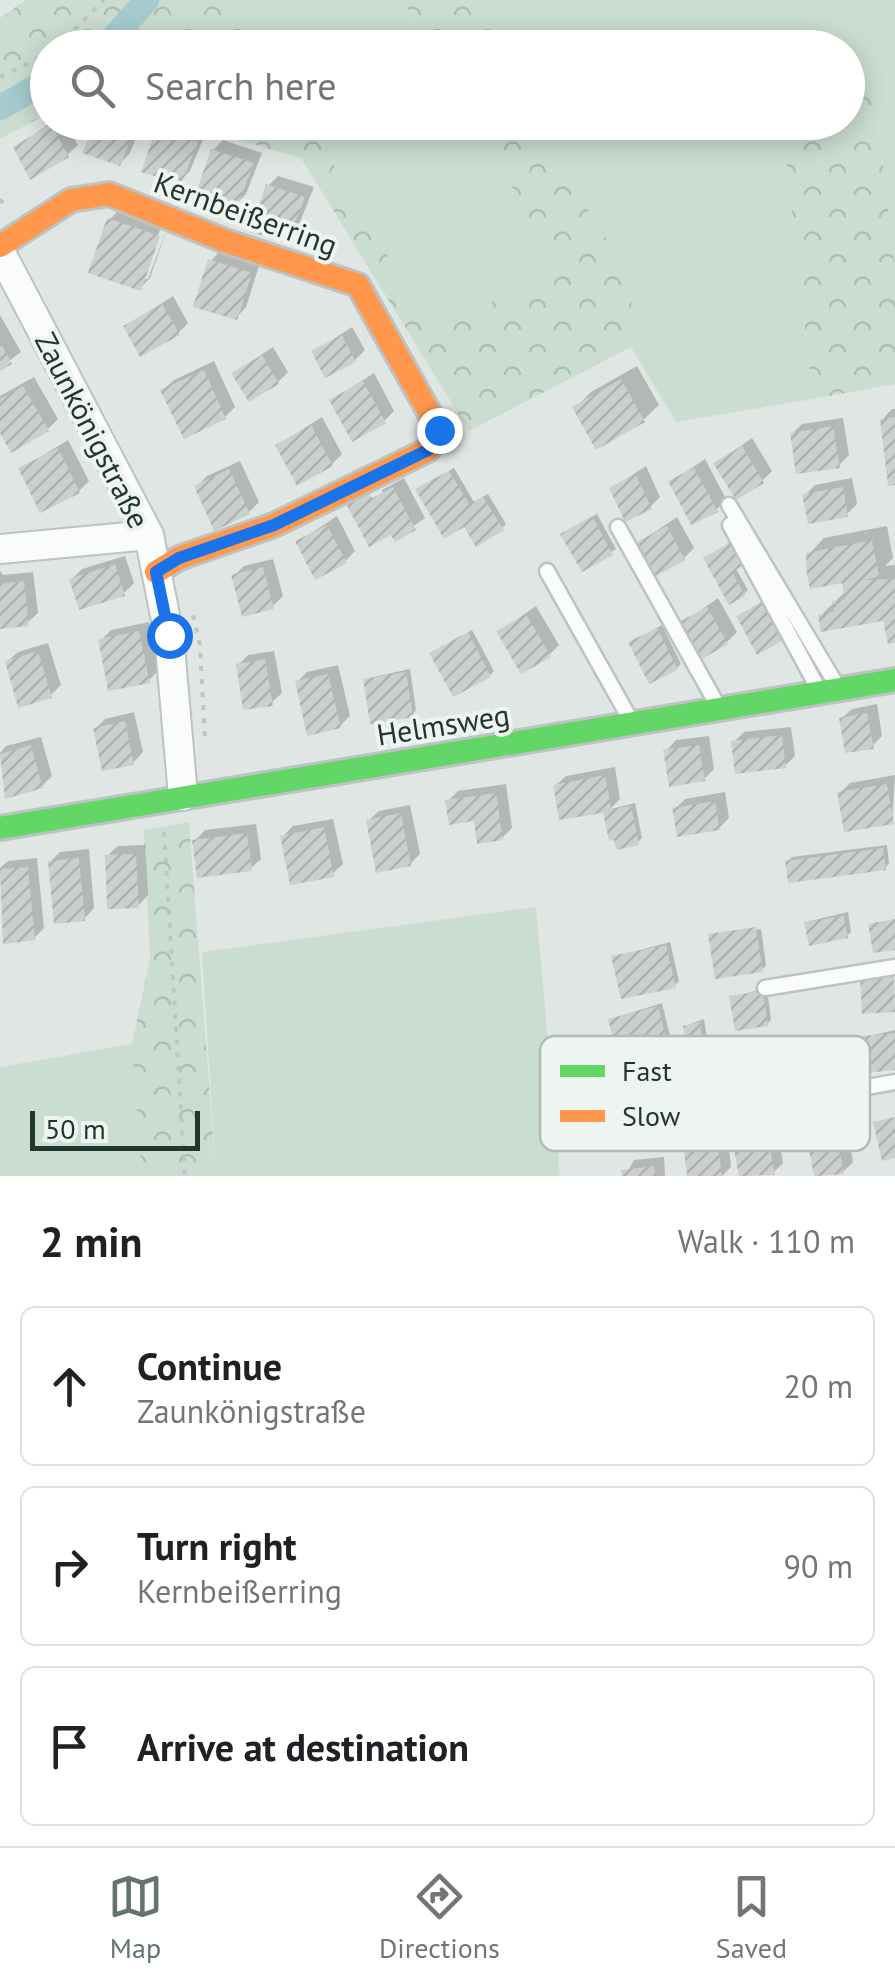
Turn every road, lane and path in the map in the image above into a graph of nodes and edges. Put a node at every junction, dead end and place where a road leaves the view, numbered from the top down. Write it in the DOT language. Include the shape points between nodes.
graph roads {
  1 [pos="104,0"];
  2 [pos="74,30"];
  3 [pos="30,62"];
  4 [pos="1,74"];
  5 [pos="0,248"];
  6 [pos="730,505"];
  7 [pos="730,525"];
  8 [pos="618,527"];
  9 [pos="148,535"];
  10 [pos="0,549"];
  11 [pos="547,571"];
  12 [pos="156,572"];
  13 [pos="895,680"];
  14 [pos="830,691"];
  15 [pos="720,709"];
  16 [pos="633,724"];
  17 [pos="183,796"];
  18 [pos="0,828"];
  19 [pos="895,967"];
  20 [pos="765,988"];
  21 [pos="895,1082"];
  22 [pos="870,1087"];
  23 [pos="184,1176"];
  1 -- 2 [label="path"];
  3 -- 4 [label="path"];
  5 -- 9 [label="street, Zaunkönigstraße"];
  5 -- 12 [label="street, Kernbeißerring" via="71,200 109,194 358,285 439,430 428,450 274,525"];
  6 -- 14 [label="lane"];
  7 -- 14 [label="lane"];
  8 -- 15 [label="lane"];
  9 -- 10 [label="street"];
  9 -- 12 [label="street, Zaunkönigstraße"];
  11 -- 16 [label="lane"];
  12 -- 17 [label="street, Zaunkönigstraße" via="169,635"];
  13 -- 14 [label="street, Helmsweg"];
  14 -- 15 [label="street, Helmsweg"];
  15 -- 16 [label="street, Helmsweg"];
  16 -- 17 [label="street, Helmsweg"];
  17 -- 18 [label="street, Helmsweg"];
  17 -- 23 [label="path" via="162,837"];
  19 -- 20 [label="lane"];
  21 -- 22 [label="lane"];
}
